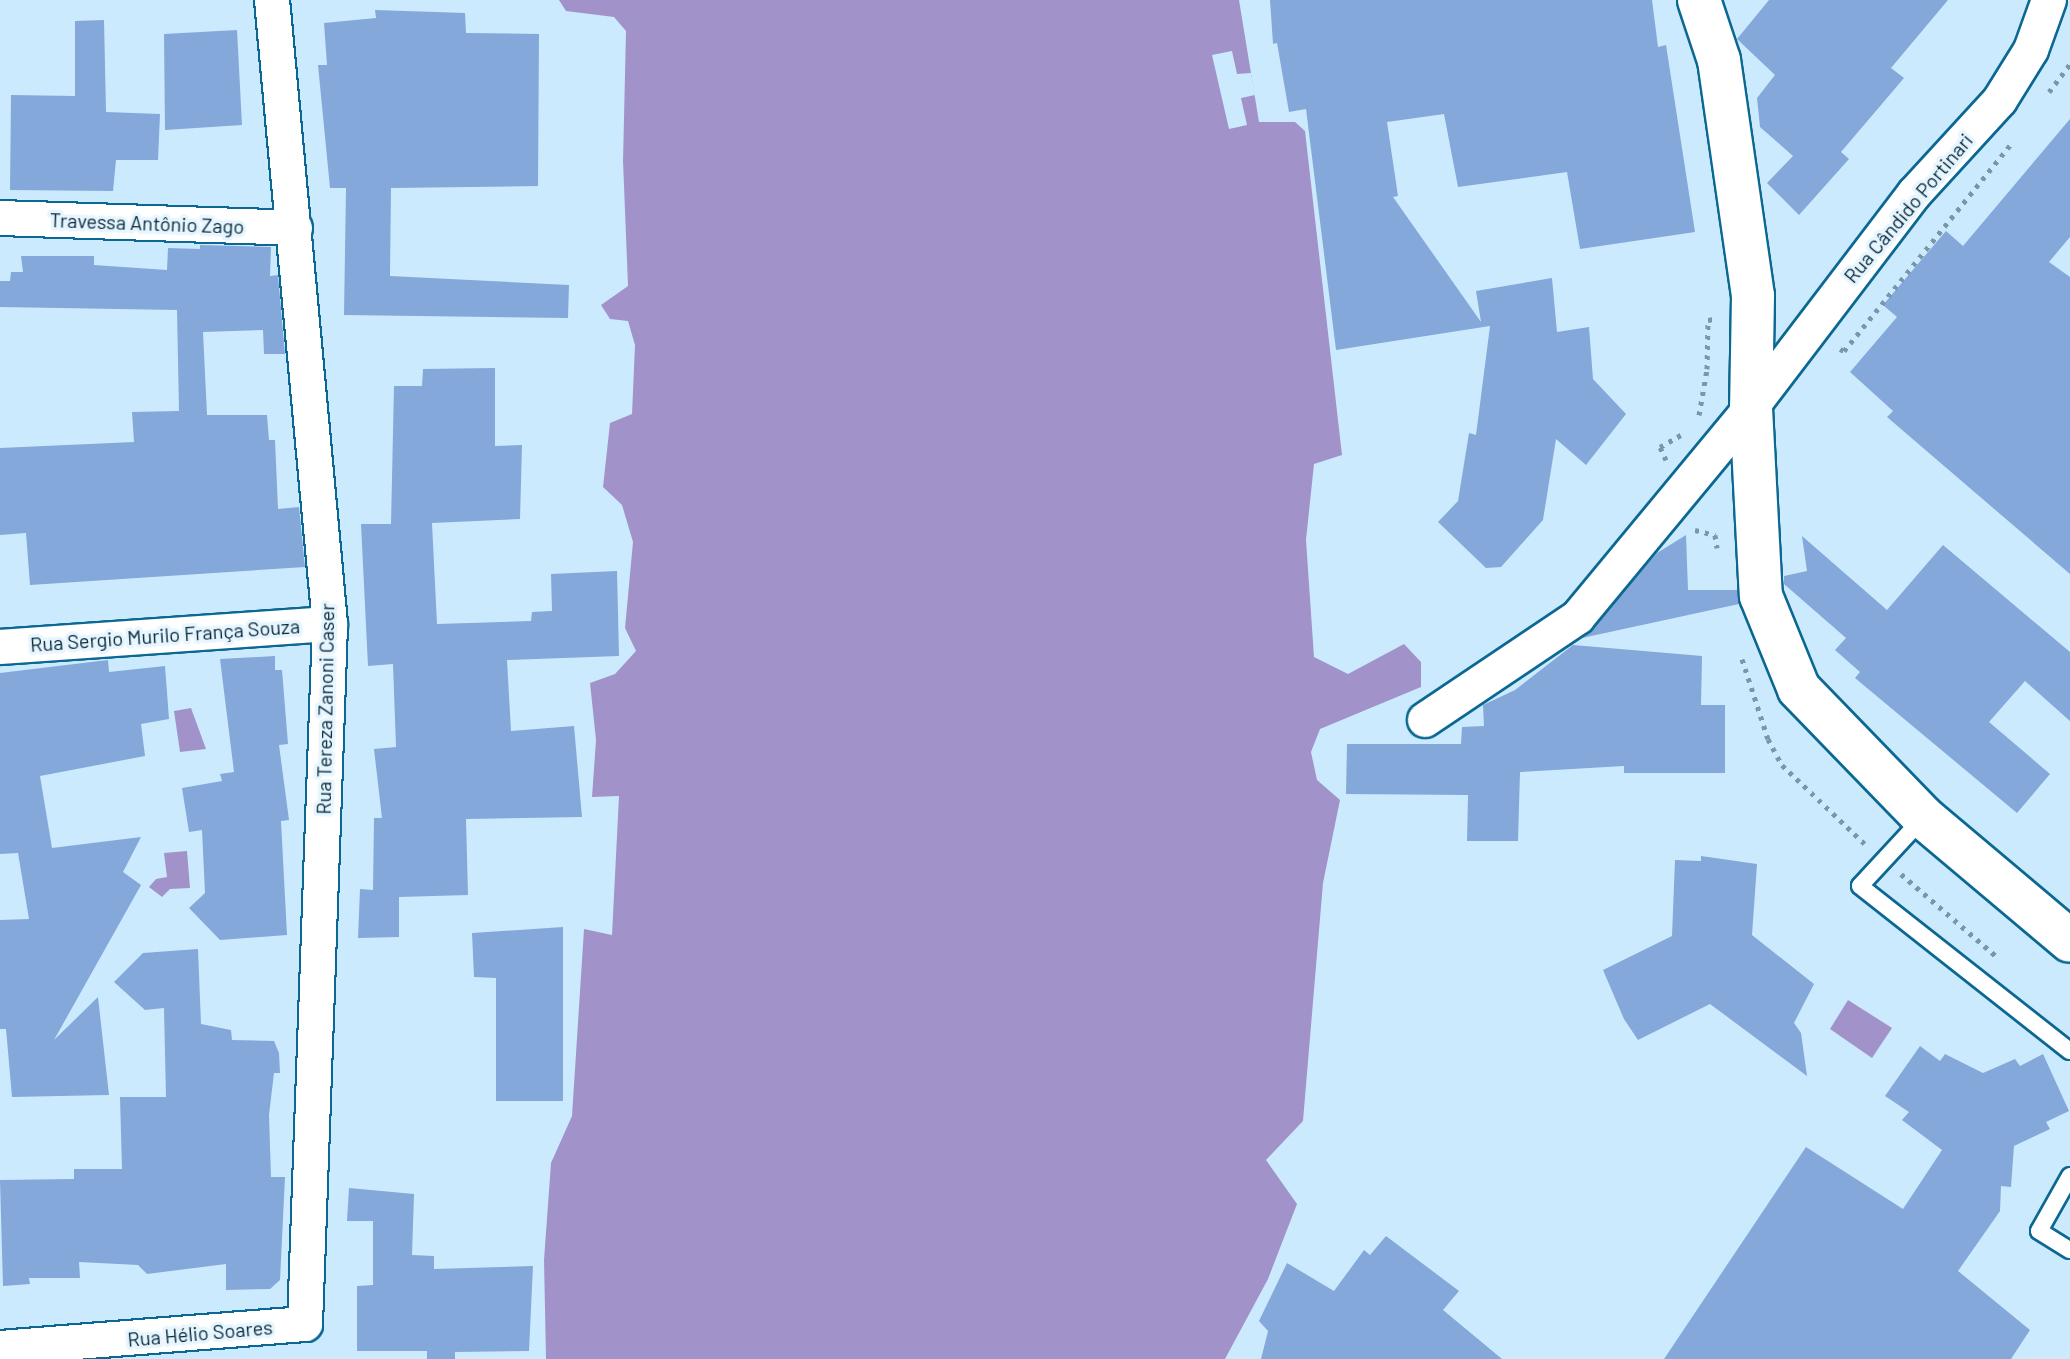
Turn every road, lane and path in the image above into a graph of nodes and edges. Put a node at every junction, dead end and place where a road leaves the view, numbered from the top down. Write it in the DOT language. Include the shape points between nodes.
graph roads {
  1 [pos="272,0"];
  2 [pos="1699,0"];
  3 [pos="2049,0"];
  4 [pos="2065,0"];
  5 [pos="2070,5"];
  6 [pos="2070,64"];
  7 [pos="2039,105"];
  8 [pos="2014,138"];
  9 [pos="0,218"];
  10 [pos="295,228"];
  11 [pos="1844,351"];
  12 [pos="1751,408"];
  13 [pos="330,624"];
  14 [pos="0,647"];
  15 [pos="1425,720"];
  16 [pos="1923,817"];
  17 [pos="2070,941"];
  18 [pos="2070,1051"];
  19 [pos="2070,1176"];
  20 [pos="2070,1250"];
  21 [pos="305,1324"];
  22 [pos="0,1348"];
  23 [pos="40,1353"];
  1 -- 10 [label="street, Rua Tereza Zanoni Caser"];
  2 -- 12 [label="street" via="1719,60 1753,296"];
  3 -- 12 [label="street, Rua Cândido Portinari" via="2031,50 2000,100 1914,194"];
  4 -- 5 [label="street"];
  6 -- 7 [label="path"];
  8 -- 11 [label="path"];
  9 -- 10 [label="street, Travessa Antônio Zago"];
  10 -- 13 [label="street, Rua Tereza Zanoni Caser"];
  12 -- 15 [label="street, Rua Cândido Portinari" via="1578,617"];
  12 -- 16 [label="street" via="1761,596 1799,689"];
  13 -- 14 [label="street, Rua Sergio Murilo França Souza"];
  13 -- 21 [label="street, Rua Tereza Zanoni Caser"];
  16 -- 17 [label="street"];
  16 -- 18 [label="lane" via="1860,886"];
  19 -- 20 [label="lane" via="2039,1231"];
  21 -- 23 [label="street, Rua Hélio Soares"];
  22 -- 23 [label="street, Rua Hélio Soares"];
}
